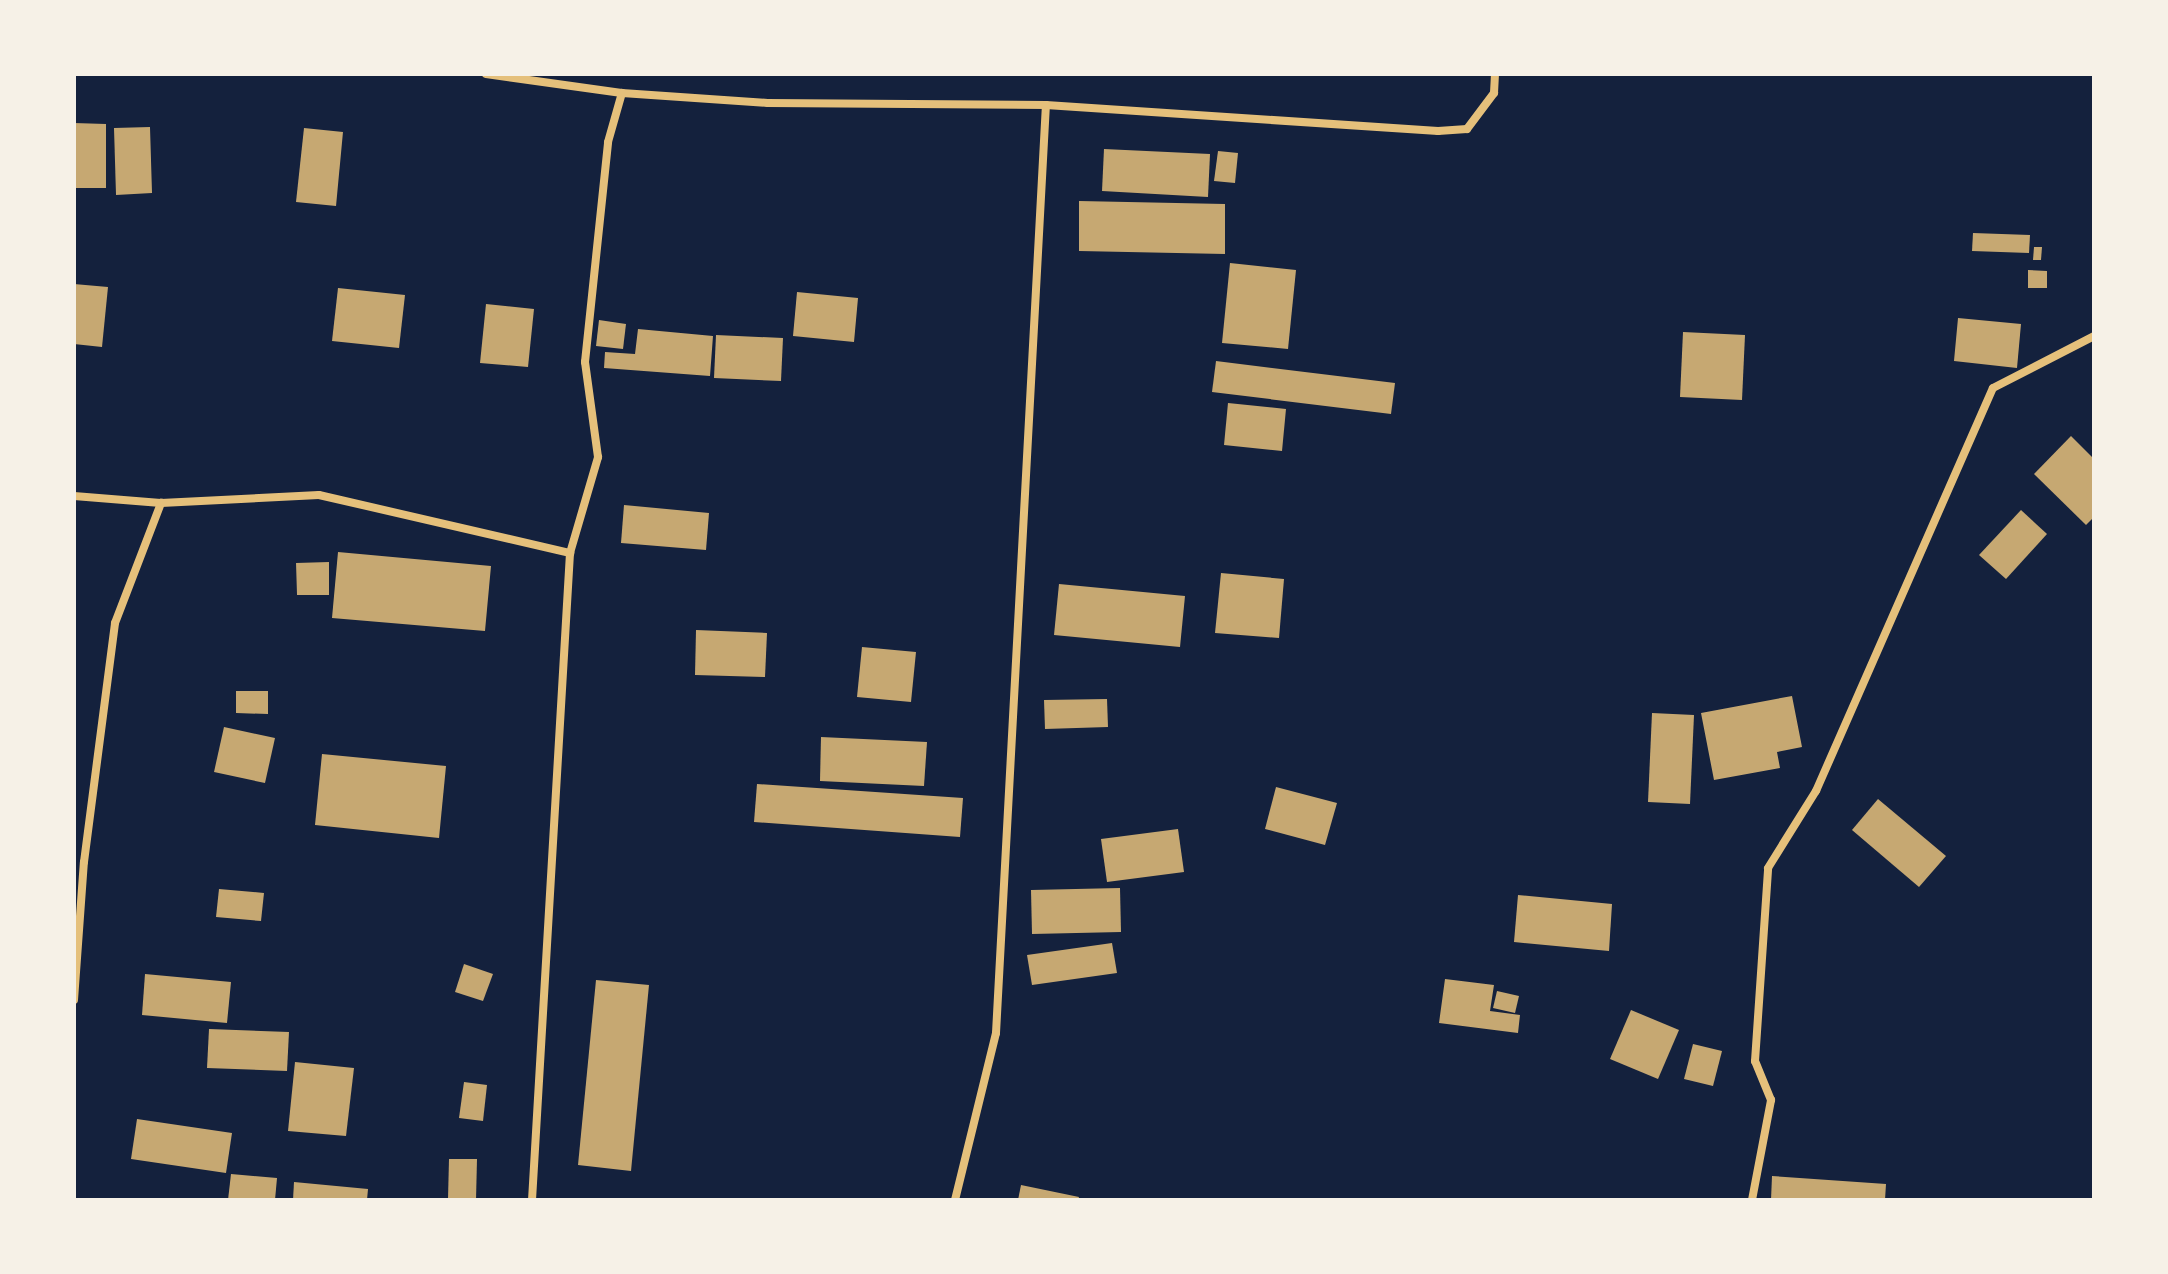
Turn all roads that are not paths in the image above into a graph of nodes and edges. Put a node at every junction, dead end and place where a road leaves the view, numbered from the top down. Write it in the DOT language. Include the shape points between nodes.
graph roads {
  1 [pos="486,74"];
  2 [pos="1495,74"];
  3 [pos="622,93"];
  4 [pos="1046,105"];
  5 [pos="2094,336"];
  6 [pos="74,496"];
  7 [pos="161,503"];
  8 [pos="570,553"];
  9 [pos="79,862"];
  10 [pos="74,1000"];
  11 [pos="532,1200"];
  12 [pos="955,1200"];
  13 [pos="1752,1200"];
  1 -- 3 [label="street"];
  2 -- 4 [label="street" via="1494,93 1467,129"];
  3 -- 4 [label="street" via="768,103"];
  3 -- 8 [label="street" via="608,142 585,362 598,457"];
  4 -- 12 [label="street" via="996,1033"];
  5 -- 13 [label="street" via="1993,388 1816,791 1768,868 1755,1061 1771,1100"];
  6 -- 7 [label="street"];
  7 -- 8 [label="street" via="319,495"];
  7 -- 9 [label="street" via="115,623"];
  8 -- 11 [label="street"];
  9 -- 10 [label="street"];
}
